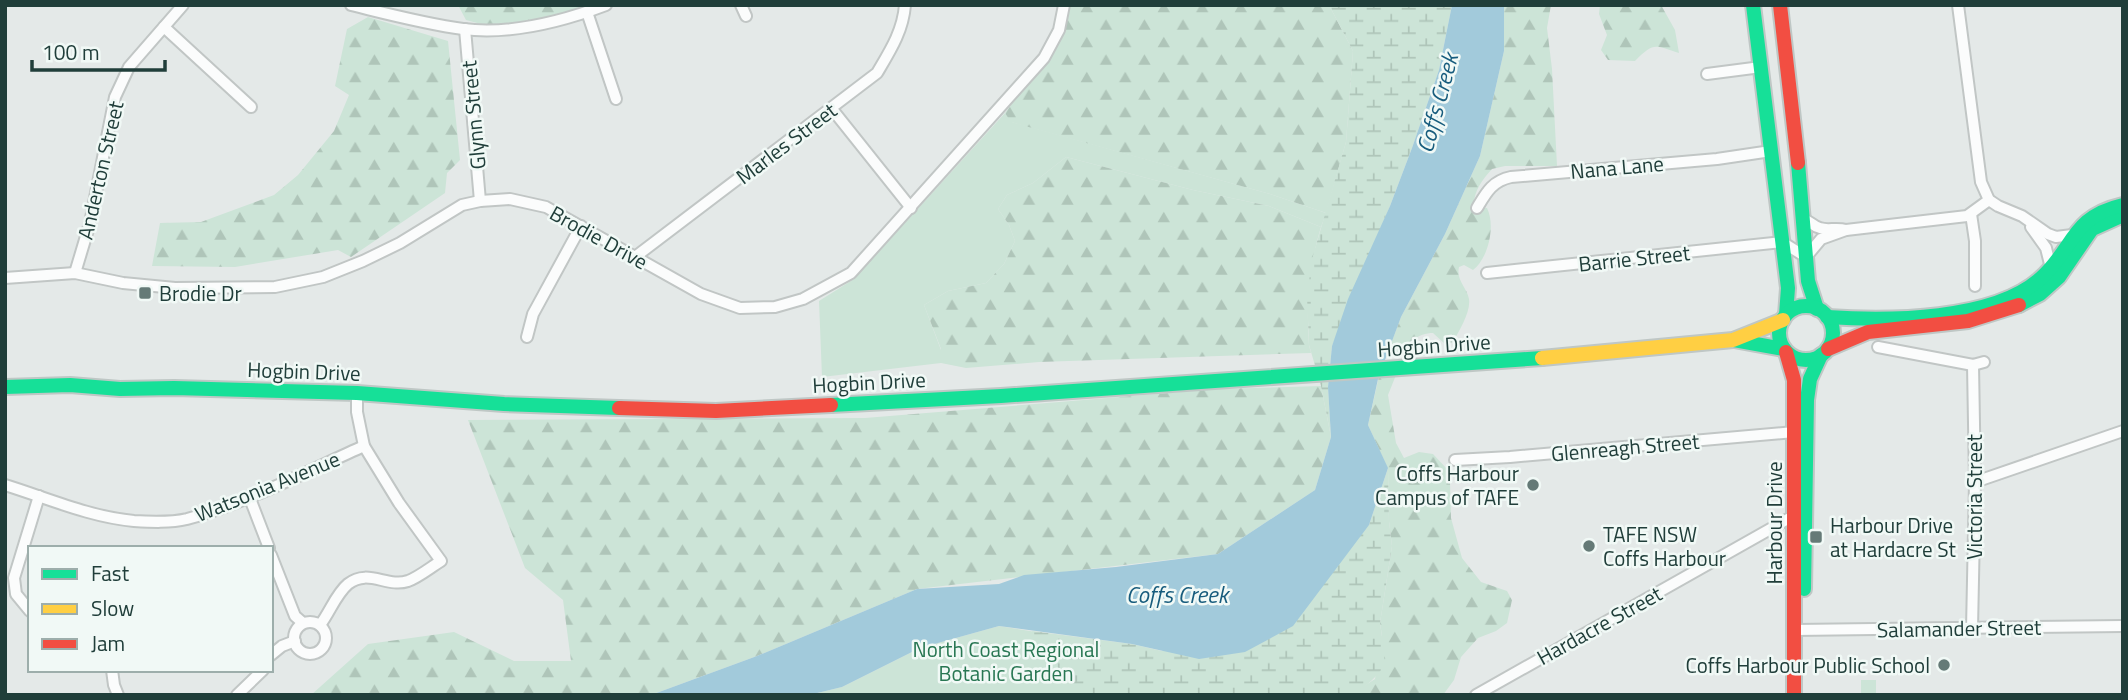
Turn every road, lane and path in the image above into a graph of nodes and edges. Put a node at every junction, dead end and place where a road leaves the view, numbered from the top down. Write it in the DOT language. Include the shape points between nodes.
graph roads {
  1 [pos="183,5"];
  2 [pos="351,5"];
  3 [pos="606,5"];
  4 [pos="905,5"];
  5 [pos="1064,5"];
  6 [pos="1753,5"];
  7 [pos="1780,5"];
  8 [pos="1958,5"];
  9 [pos="587,12"];
  10 [pos="164,27"];
  11 [pos="465,29"];
  12 [pos="1761,67"];
  13 [pos="1707,74"];
  14 [pos="616,99"];
  15 [pos="251,107"];
  16 [pos="832,109"];
  17 [pos="1771,151"];
  18 [pos="1989,200"];
  19 [pos="480,201"];
  20 [pos="2123,205"];
  21 [pos="911,208"];
  22 [pos="1477,208"];
  23 [pos="1972,214"];
  24 [pos="2123,215"];
  25 [pos="2022,216"];
  26 [pos="1803,219"];
  27 [pos="581,226"];
  28 [pos="1846,230"];
  29 [pos="2072,235"];
  30 [pos="1782,242"];
  31 [pos="635,257"];
  32 [pos="1806,257"];
  33 [pos="2052,268"];
  34 [pos="75,273"];
  35 [pos="1487,273"];
  36 [pos="5,278"];
  37 [pos="1975,286"];
  38 [pos="1822,313"];
  39 [pos="1784,317"];
  40 [pos="527,337"];
  41 [pos="1733,340"];
  42 [pos="1878,347"];
  43 [pos="1785,350"];
  44 [pos="1825,352"];
  45 [pos="5,387"];
  46 [pos="357,393"];
  47 [pos="2123,431"];
  48 [pos="1794,432"];
  49 [pos="365,446"];
  50 [pos="1455,460"];
  51 [pos="1975,482"];
  52 [pos="5,485"];
  53 [pos="39,496"];
  54 [pos="249,496"];
  55 [pos="1795,515"];
  56 [pos="268,546"];
  57 [pos="273,560"];
  58 [pos="28,609"];
  59 [pos="303,623"];
  60 [pos="320,625"];
  61 [pos="2123,626"];
  62 [pos="1972,629"];
  63 [pos="1799,630"];
  64 [pos="295,641"];
  65 [pos="273,653"];
  66 [pos="112,672"];
  67 [pos="261,672"];
  68 [pos="118,695"];
  69 [pos="237,695"];
  70 [pos="1476,695"];
  71 [pos="1794,695"];
  72 [pos="1804,695"];
  1 -- 10 [label="street, Anderton Street"];
  2 -- 11 [label="street"];
  3 -- 9 [label="street"];
  4 -- 16 [label="street, Marles Street" via="894,44 877,73"];
  5 -- 21 [label="street, Brodie Drive" via="1059,30 1044,58"];
  6 -- 12 [label="main road"];
  7 -- 26 [label="main road"];
  8 -- 18 [label="street" via="1981,182"];
  9 -- 11 [label="street" via="523,28"];
  9 -- 14 [label="street"];
  10 -- 15 [label="street"];
  10 -- 34 [label="street, Anderton Street" via="129,66 115,97 90,223"];
  11 -- 19 [label="street, Glynn Street"];
  12 -- 13 [label="street"];
  12 -- 17 [label="main road"];
  16 -- 21 [label="street"];
  16 -- 31 [label="street, Marles Street"];
  17 -- 22 [label="street, Nana Lane" via="1511,177 1498,180"];
  17 -- 30 [label="main road"];
  18 -- 23 [label="street"];
  18 -- 25 [label="street"];
  19 -- 27 [label="street, Brodie Drive" via="535,203"];
  19 -- 34 [label="street, Brodie Drive" via="450,211 363,261 323,277 275,287 175,288"];
  20 -- 29 [label="main road" via="2094,213"];
  21 -- 31 [label="street, Brodie Drive" via="851,273 803,299 775,307 727,304"];
  23 -- 28 [label="street"];
  23 -- 37 [label="street"];
  24 -- 44 [label="main road" via="2092,229 2059,277 2022,304 1968,321 1868,332"];
  25 -- 29 [label="street" via="2048,234"];
  25 -- 33 [label="street" via="2046,248"];
  26 -- 28 [label="street" via="1815,227"];
  26 -- 32 [label="main road"];
  27 -- 31 [label="street, Brodie Drive"];
  27 -- 40 [label="street" via="533,314"];
  28 -- 32 [label="street" via="1821,239"];
  29 -- 33 [label="main road"];
  30 -- 32 [label="street"];
  30 -- 35 [label="street, Barrie Street"];
  30 -- 39 [label="main road" via="1788,288"];
  32 -- 38 [label="main road" via="1809,287"];
  33 -- 38 [label="main road" via="2028,288 1970,309 1880,319"];
  34 -- 36 [label="street, Brodie Drive"];
  38 -- 39 [label="main road" via="1800,307"];
  38 -- 44 [label="main road" via="1833,333"];
  39 -- 41 [label="main road, Hogbin Drive"];
  39 -- 43 [label="main road" via="1779,334"];
  41 -- 43 [label="main road, Hogbin Drive"];
  41 -- 46 [label="main road, Hogbin Drive" via="1412,368 716,411 503,404"];
  42 -- 51 [label="street, Victoria Street" via="1979,364"];
  43 -- 44 [label="main road" via="1807,360"];
  43 -- 48 [label="main road, Harbour Drive" via="1794,380"];
  44 -- 63 [label="main road, Harbour Drive" via="1810,379 1807,400"];
  45 -- 46 [label="main road, Hogbin Drive"];
  46 -- 49 [label="street, Watsonia Avenue"];
  47 -- 51 [label="street"];
  48 -- 50 [label="street, Glenreagh Street"];
  48 -- 55 [label="main road, Harbour Drive"];
  49 -- 54 [label="street, Watsonia Avenue"];
  49 -- 60 [label="street, Watsonia Avenue" via="441,561 407,581 354,580 340,592"];
  51 -- 62 [label="street, Victoria Street"];
  52 -- 53 [label="street, Watsonia Avenue"];
  53 -- 54 [label="street, Watsonia Avenue" via="103,516 159,522 185,519"];
  53 -- 58 [label="street" via="14,578 16,594"];
  54 -- 56 [label="street"];
  55 -- 63 [label="main road, Harbour Drive"];
  55 -- 70 [label="street, Hardacre Street"];
  57 -- 59 [label="street" via="295,616"];
  59 -- 60 [label="street"];
  59 -- 64 [label="street"];
  60 -- 64 [label="street" via="326,637 321,649 308,653"];
  61 -- 62 [label="street, Salamander Street"];
  62 -- 63 [label="street, Salamander Street"];
  63 -- 71 [label="main road, Harbour Drive"];
  63 -- 72 [label="main road, Harbour Drive"];
  64 -- 65 [label="street"];
  66 -- 68 [label="street"];
  67 -- 69 [label="street"];
}
